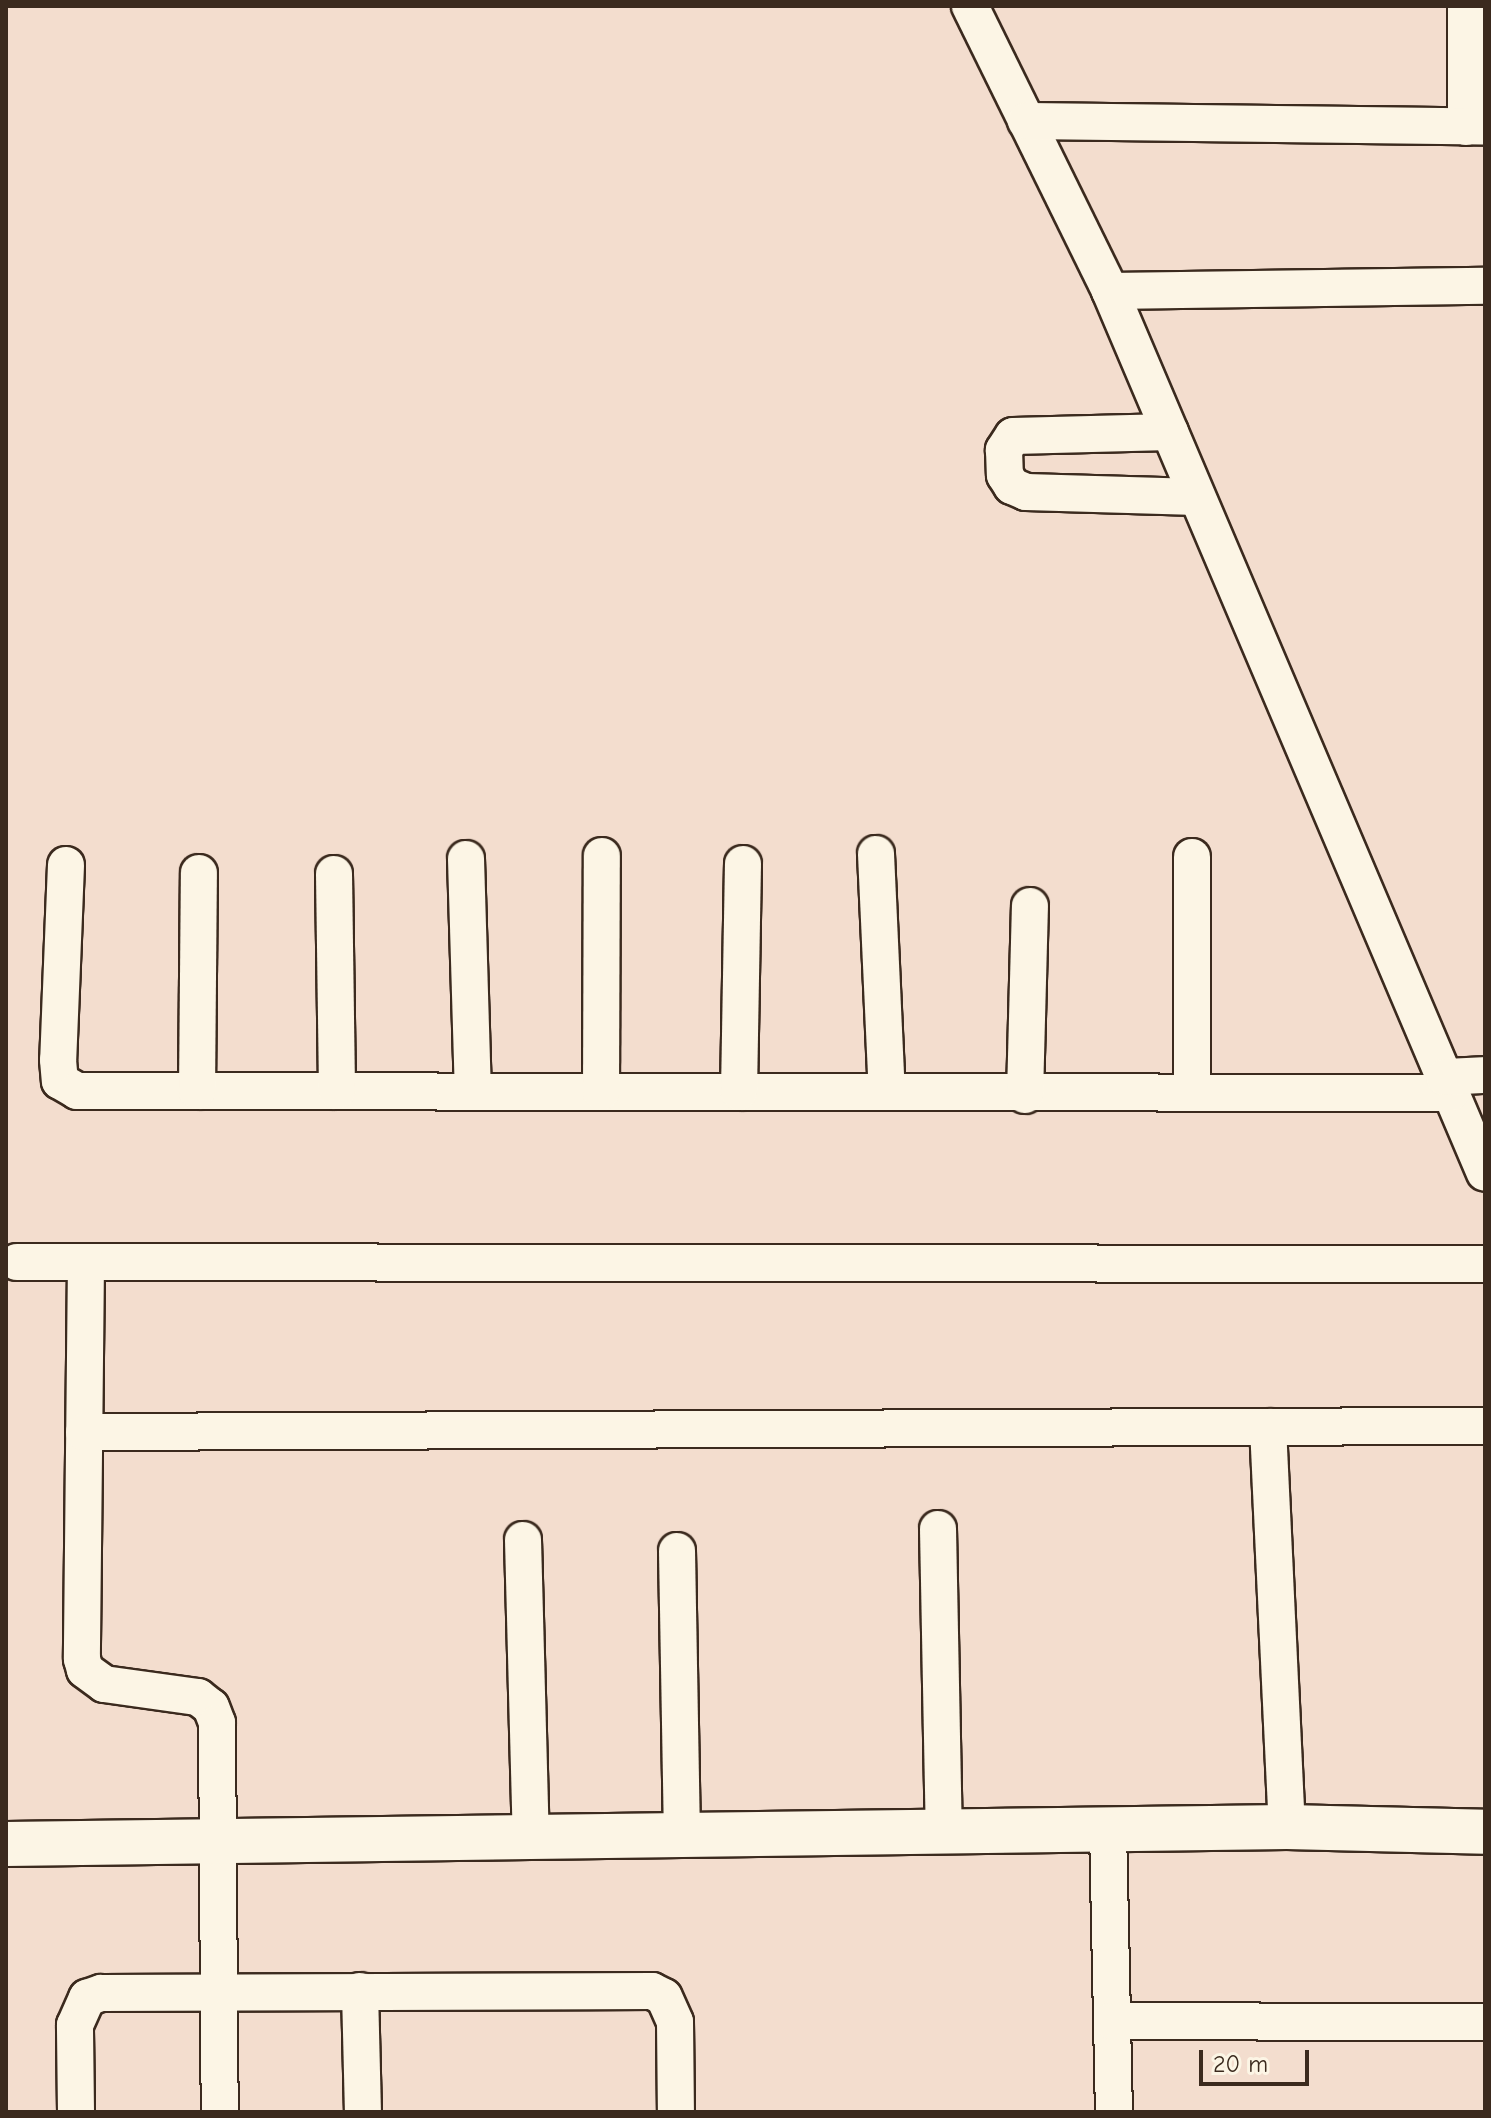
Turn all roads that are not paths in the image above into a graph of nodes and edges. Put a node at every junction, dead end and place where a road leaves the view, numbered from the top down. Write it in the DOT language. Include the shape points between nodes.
graph roads {
  1 [pos="970,6"];
  2 [pos="1466,6"];
  3 [pos="1026,121"];
  4 [pos="1476,127"];
  5 [pos="1485,286"];
  6 [pos="1110,291"];
  7 [pos="1170,432"];
  8 [pos="1197,497"];
  9 [pos="876,854"];
  10 [pos="602,856"];
  11 [pos="1192,857"];
  12 [pos="466,859"];
  13 [pos="743,864"];
  14 [pos="66,865"];
  15 [pos="199,873"];
  16 [pos="334,874"];
  17 [pos="1030,906"];
  18 [pos="1485,1075"];
  19 [pos="1448,1085"];
  20 [pos="197,1091"];
  21 [pos="337,1091"];
  22 [pos="473,1091"];
  23 [pos="601,1092"];
  24 [pos="739,1092"];
  25 [pos="887,1092"];
  26 [pos="1192,1092"];
  27 [pos="1025,1095"];
  28 [pos="1485,1173"];
  29 [pos="17,1262"];
  30 [pos="86,1262"];
  31 [pos="1485,1264"];
  32 [pos="1485,1426"];
  33 [pos="1268,1427"];
  34 [pos="84,1432"];
  35 [pos="938,1529"];
  36 [pos="523,1540"];
  37 [pos="677,1551"];
  38 [pos="1287,1827"];
  39 [pos="1108,1829"];
  40 [pos="944,1831"];
  41 [pos="1485,1832"];
  42 [pos="682,1834"];
  43 [pos="531,1836"];
  44 [pos="216,1841"];
  45 [pos="6,1844"];
  46 [pos="360,1991"];
  47 [pos="219,1992"];
  48 [pos="1112,2021"];
  49 [pos="1485,2022"];
  50 [pos="76,2112"];
  51 [pos="220,2112"];
  52 [pos="363,2112"];
  53 [pos="676,2112"];
  54 [pos="1114,2112"];
  1 -- 3 [label="street"];
  2 -- 4 [label="street"];
  3 -- 4 [label="street"];
  3 -- 6 [label="street"];
  5 -- 6 [label="street"];
  6 -- 7 [label="street"];
  7 -- 8 [label="street"];
  7 -- 8 [label="street" via="1013,436 1004,450 1005,475 1012,486 1026,492"];
  8 -- 19 [label="street"];
  9 -- 25 [label="street"];
  10 -- 23 [label="street"];
  11 -- 26 [label="street"];
  12 -- 22 [label="street"];
  13 -- 24 [label="street"];
  14 -- 20 [label="street" via="60,1081 77,1091"];
  15 -- 20 [label="street"];
  16 -- 21 [label="street"];
  17 -- 27 [label="street"];
  18 -- 19 [label="street"];
  19 -- 26 [label="street"];
  19 -- 28 [label="street"];
  20 -- 21 [label="street"];
  21 -- 22 [label="street"];
  22 -- 23 [label="street"];
  23 -- 24 [label="street"];
  24 -- 25 [label="street"];
  25 -- 27 [label="street"];
  26 -- 27 [label="street"];
  29 -- 30 [label="street"];
  30 -- 31 [label="street"];
  30 -- 34 [label="street"];
  32 -- 33 [label="street"];
  33 -- 34 [label="street"];
  33 -- 38 [label="street"];
  34 -- 44 [label="street" via="85,1670 104,1684 179,1691 211,1707 217,1723"];
  35 -- 40 [label="street"];
  36 -- 43 [label="street"];
  37 -- 42 [label="street"];
  38 -- 39 [label="street"];
  38 -- 41 [label="street"];
  39 -- 40 [label="street"];
  39 -- 48 [label="street"];
  40 -- 42 [label="street"];
  42 -- 43 [label="street"];
  43 -- 44 [label="street"];
  44 -- 45 [label="street"];
  44 -- 47 [label="street"];
  46 -- 47 [label="street"];
  46 -- 52 [label="street"];
  46 -- 53 [label="street" via="652,1991 664,1997 675,2022"];
  47 -- 50 [label="street" via="101,1993 87,1998 75,2025"];
  47 -- 51 [label="street"];
  48 -- 49 [label="street"];
  48 -- 54 [label="street"];
}
